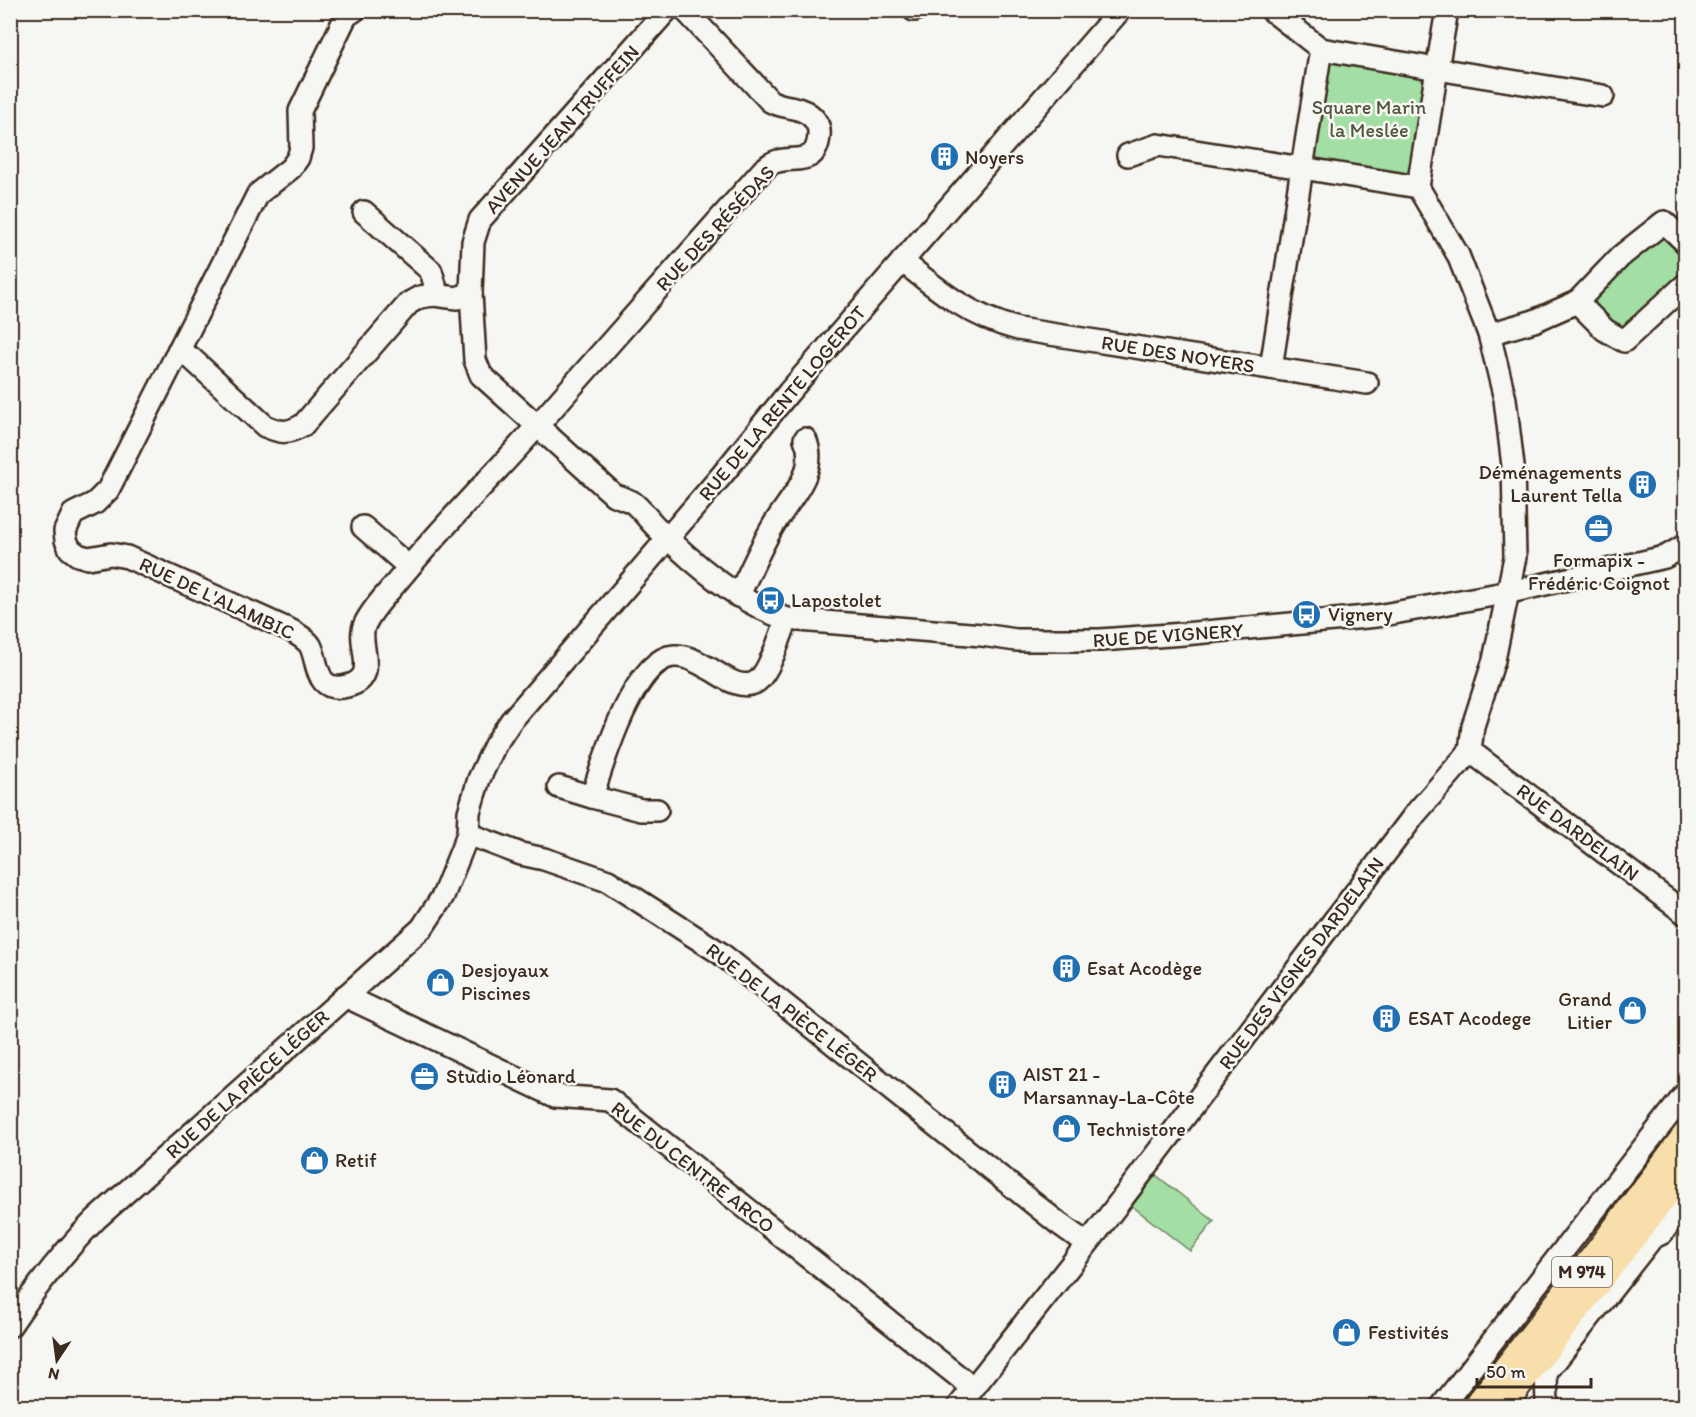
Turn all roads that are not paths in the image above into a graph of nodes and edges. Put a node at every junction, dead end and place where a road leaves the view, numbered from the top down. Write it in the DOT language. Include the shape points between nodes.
graph roads {
  1 [pos="355,10"];
  2 [pos="667,10"];
  3 [pos="685,10"];
  4 [pos="1120,10"];
  5 [pos="1271,10"];
  6 [pos="1447,10"];
  7 [pos="1321,49"];
  8 [pos="1437,69"];
  9 [pos="1603,96"];
  10 [pos="1128,155"];
  11 [pos="1302,168"];
  12 [pos="1418,187"];
  13 [pos="364,212"];
  14 [pos="480,220"];
  15 [pos="1686,243"];
  16 [pos="902,261"];
  17 [pos="1686,284"];
  18 [pos="471,293"];
  19 [pos="434,295"];
  20 [pos="1577,302"];
  21 [pos="1489,334"];
  22 [pos="178,351"];
  23 [pos="1271,368"];
  24 [pos="1367,383"];
  25 [pos="537,426"];
  26 [pos="805,439"];
  27 [pos="363,527"];
  28 [pos="668,538"];
  29 [pos="1686,545"];
  30 [pos="409,567"];
  31 [pos="1509,592"];
  32 [pos="738,596"];
  33 [pos="787,619"];
  34 [pos="1470,751"];
  35 [pos="559,787"];
  36 [pos="592,797"];
  37 [pos="657,810"];
  38 [pos="469,812"];
  39 [pos="468,834"];
  40 [pos="1686,914"];
  41 [pos="345,996"];
  42 [pos="1686,1093"];
  43 [pos="1686,1135"];
  44 [pos="1686,1168"];
  45 [pos="1686,1202"];
  46 [pos="1086,1243"];
  47 [pos="10,1326"];
  48 [pos="973,1388"];
  49 [pos="959,1407"];
  50 [pos="1442,1407"];
  51 [pos="1477,1407"];
  52 [pos="1502,1407"];
  53 [pos="1547,1407"];
  1 -- 22 [label="street" via="346,16 300,111 298,158 258,194"];
  2 -- 14 [label="street, AVENUE JEAN TRUFFEIN"];
  3 -- 25 [label="street, RUE DES RÉSÉDAS" via="770,101 808,113 816,122 819,139 807,158 776,162 763,170"];
  4 -- 16 [label="street, RUE DE LA RENTE LOGEROT"];
  5 -- 7 [label="street"];
  6 -- 8 [label="street"];
  7 -- 8 [label="street"];
  7 -- 11 [label="street"];
  8 -- 9 [label="street"];
  8 -- 12 [label="street"];
  10 -- 11 [label="street" via="1158,145"];
  11 -- 12 [label="street"];
  11 -- 23 [label="street, RUE DES NOYERS"];
  12 -- 21 [label="street" via="1458,255"];
  13 -- 19 [label="street" via="431,271"];
  14 -- 18 [label="street, RUE DE VIGNERY" via="473,243"];
  15 -- 20 [label="street" via="1664,222 1621,256"];
  16 -- 23 [label="street, RUE DES NOYERS" via="963,307 1000,324"];
  16 -- 28 [label="street, RUE DE LA RENTE LOGEROT"];
  17 -- 20 [label="street" via="1624,341 1605,330"];
  18 -- 19 [label="street" via="457,298"];
  18 -- 25 [label="street, RUE DE VIGNERY" via="476,360 481,375"];
  19 -- 22 [label="street" via="409,303 303,425 292,431 279,432 265,426 191,358"];
  20 -- 21 [label="street" via="1534,321"];
  21 -- 31 [label="street" via="1505,399 1513,466 1515,557"];
  22 -- 30 [label="street, RUE DE L'ALAMBIC" via="108,490 95,503 73,514 68,522 65,531 70,549 88,558 111,554 128,557 292,631 309,643 322,679 337,687 348,686 363,674 367,659 363,626"];
  23 -- 24 [label="street"];
  25 -- 28 [label="street, RUE DE VIGNERY" via="614,495 633,502"];
  25 -- 30 [label="street, RUE DE L'ALAMBIC"];
  26 -- 32 [label="street" via="809,457 806,471"];
  27 -- 30 [label="street"];
  28 -- 32 [label="street, RUE DE VIGNERY"];
  28 -- 38 [label="street, RUE DE LA RENTE LOGEROT" via="511,721 487,761"];
  29 -- 31 [label="street, RUE DE VIGNERY" via="1665,557"];
  31 -- 33 [label="street, RUE DE VIGNERY" via="1377,616 1100,640 1016,640"];
  31 -- 34 [label="street" via="1494,660 1473,726"];
  32 -- 33 [label="street, RUE DE VIGNERY"];
  33 -- 36 [label="street" via="763,675 753,684 735,683 683,657 663,659 652,667 619,721"];
  34 -- 40 [label="street, RUE DARDELAIN"];
  34 -- 46 [label="street, RUE DES VIGNES DARDELAIN" via="1416,813"];
  35 -- 36 [label="street"];
  36 -- 37 [label="street" via="641,810"];
  38 -- 39 [label="street, RUE DE LA PIÈCE LÉGER"];
  39 -- 41 [label="street, RUE DE LA PIÈCE LÉGER" via="443,896 422,928"];
  39 -- 46 [label="street, RUE DE LA PIÈCE LÉGER" via="608,881 720,953"];
  41 -- 47 [label="street, RUE DE LA PIÈCE LÉGER" via="96,1219 42,1279"];
  41 -- 48 [label="street, RUE DU CENTRE ARCO" via="555,1096 610,1100"];
  42 -- 50 [label="street"];
  43 -- 51 [label="main road, M 974"];
  44 -- 52 [label="main road, M 974"];
  45 -- 53 [label="street" via="1662,1233 1652,1238 1546,1373"];
  46 -- 48 [label="street, RUE DES VIGNES DARDELAIN"];
  48 -- 49 [label="street, RUE DES VIGNES DARDELAIN"];
}
